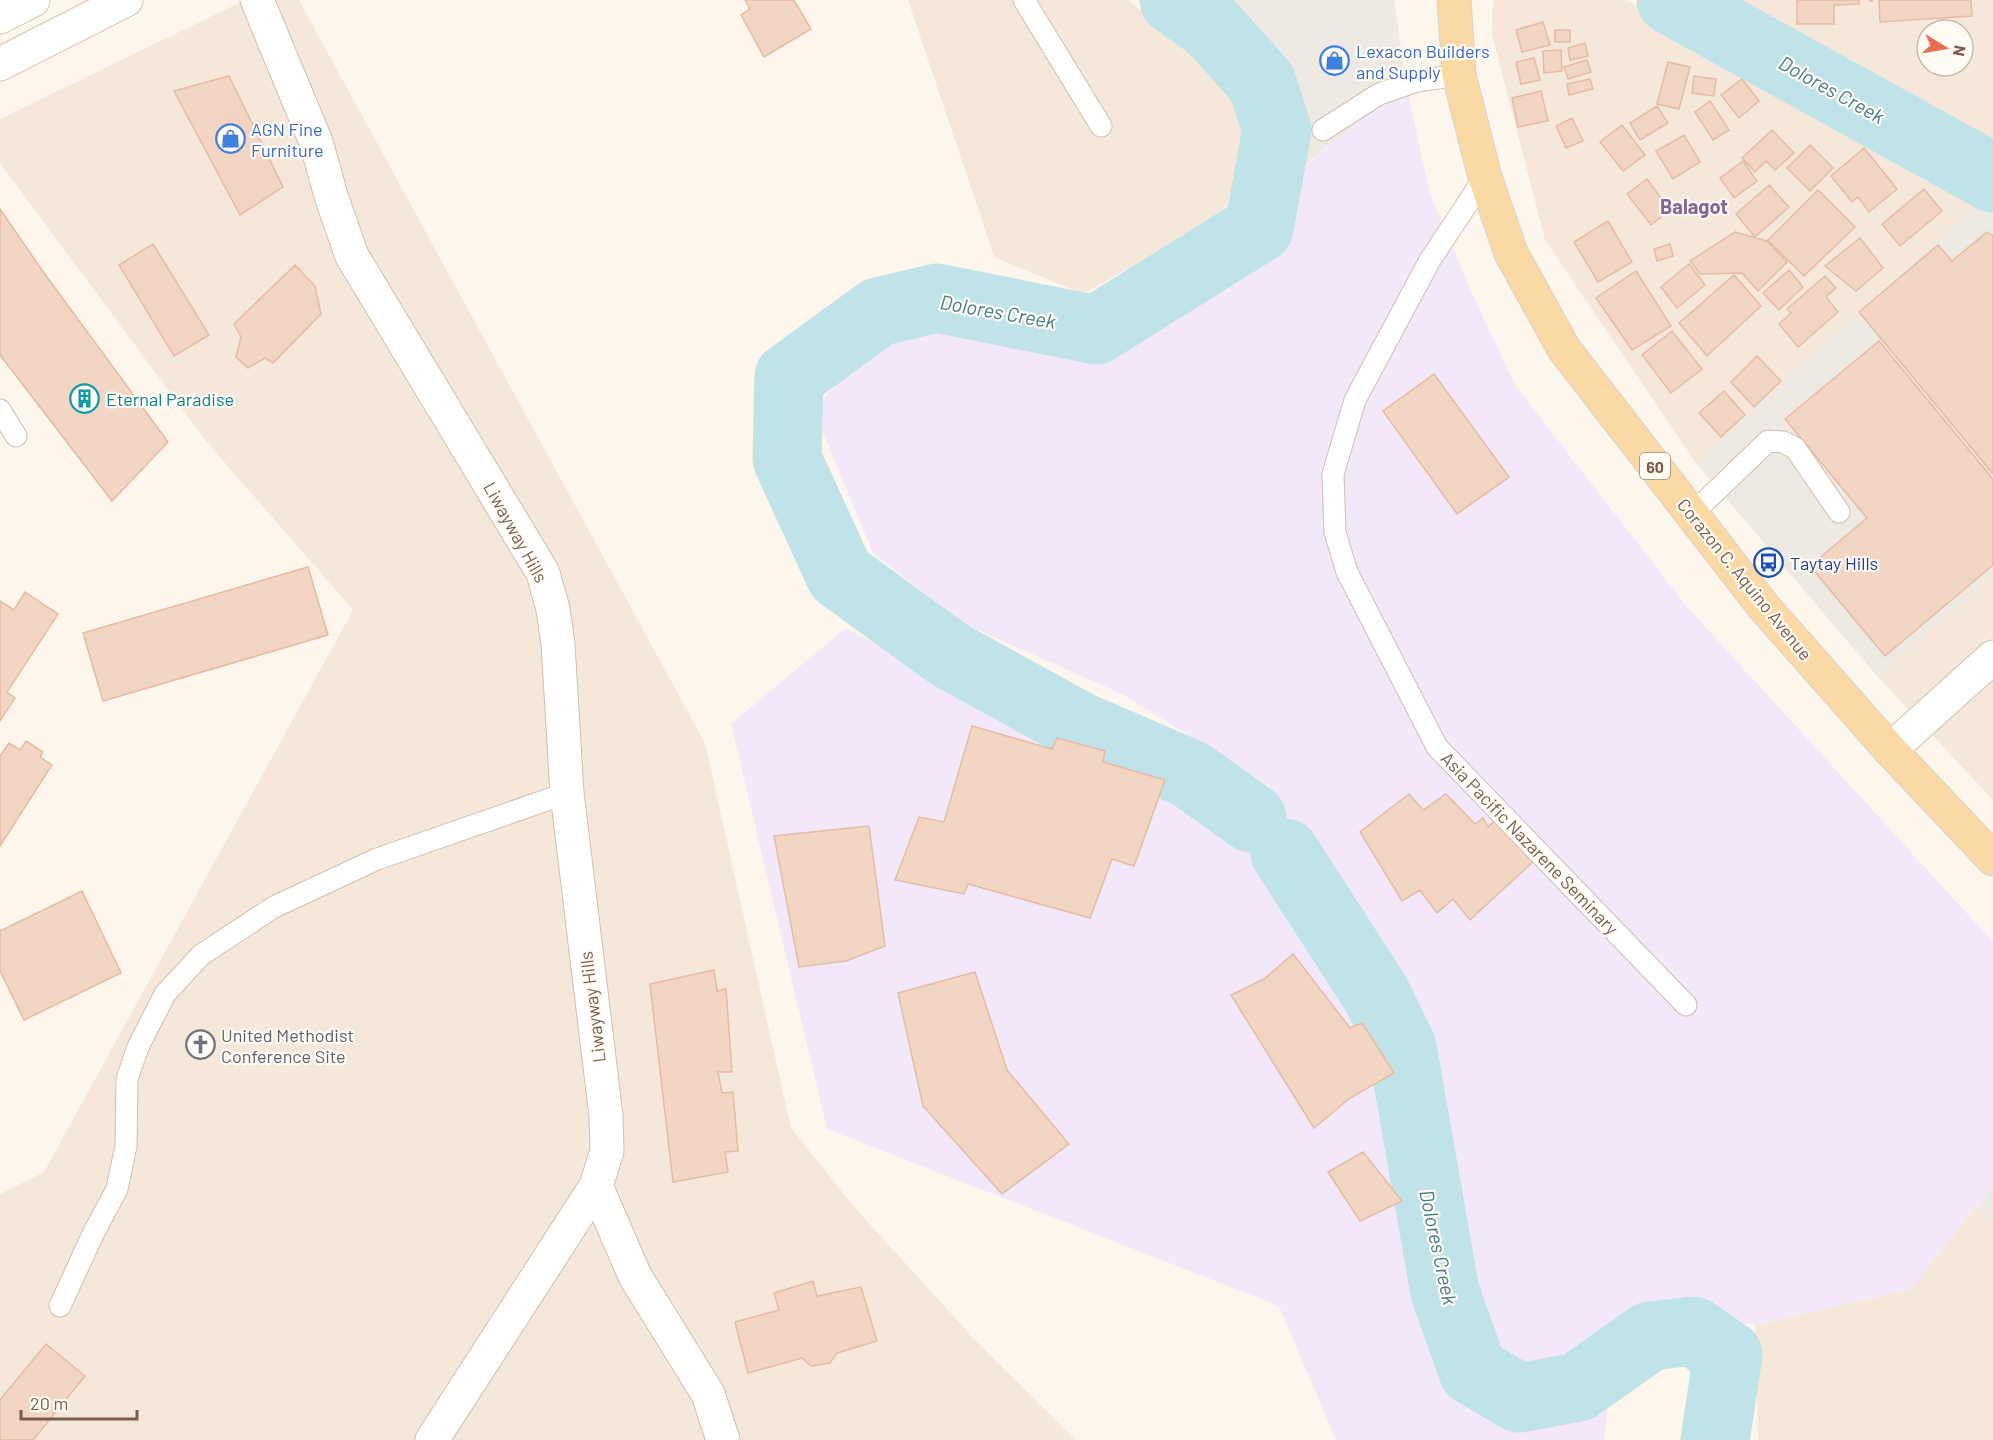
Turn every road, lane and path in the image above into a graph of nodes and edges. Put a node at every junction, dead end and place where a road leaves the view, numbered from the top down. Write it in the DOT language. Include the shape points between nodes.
graph roads {
  1 [pos="33,0"];
  2 [pos="126,0"];
  3 [pos="257,0"];
  4 [pos="1024,0"];
  5 [pos="1454,0"];
  6 [pos="0,17"];
  7 [pos="0,64"];
  8 [pos="1459,75"];
  9 [pos="1101,126"];
  10 [pos="1323,130"];
  11 [pos="1485,177"];
  12 [pos="0,410"];
  13 [pos="16,436"];
  14 [pos="1839,512"];
  15 [pos="1692,514"];
  16 [pos="1993,657"];
  17 [pos="1890,750"];
  18 [pos="567,793"];
  19 [pos="1993,860"];
  20 [pos="1686,1005"];
  21 [pos="596,1186"];
  22 [pos="60,1306"];
  23 [pos="432,1440"];
  24 [pos="723,1440"];
  1 -- 6 [label="street"];
  2 -- 7 [label="street"];
  3 -- 18 [label="street, Liwayway Hills" via="316,142 352,256 543,573 558,644"];
  4 -- 9 [label="lane"];
  5 -- 8 [label="main road, Corazon C. Aquino Avenue / 60"];
  8 -- 10 [label="lane" via="1417,81 1379,94"];
  8 -- 11 [label="main road, Corazon C. Aquino Avenue / 60"];
  11 -- 15 [label="main road, Corazon C. Aquino Avenue / 60" via="1511,253 1564,349"];
  11 -- 20 [label="lane, Asia Pacific Nazarene Seminary" via="1430,260 1355,400 1333,474 1335,532 1347,572 1437,747"];
  12 -- 13 [label="lane"];
  14 -- 15 [label="lane" via="1795,448 1768,441"];
  15 -- 17 [label="main road, Corazon C. Aquino Avenue / 60" via="1763,606"];
  16 -- 17 [label="street"];
  17 -- 19 [label="main road, Corazon C. Aquino Avenue / 60"];
  18 -- 21 [label="street, Liwayway Hills" via="606,1116 607,1151"];
  18 -- 22 [label="lane" via="378,859 274,907 201,954 165,994 138,1047 127,1079 126,1146 117,1189"];
  21 -- 23 [label="street, Liwayway Hills"];
  21 -- 24 [label="street" via="635,1276 708,1394"];
}
